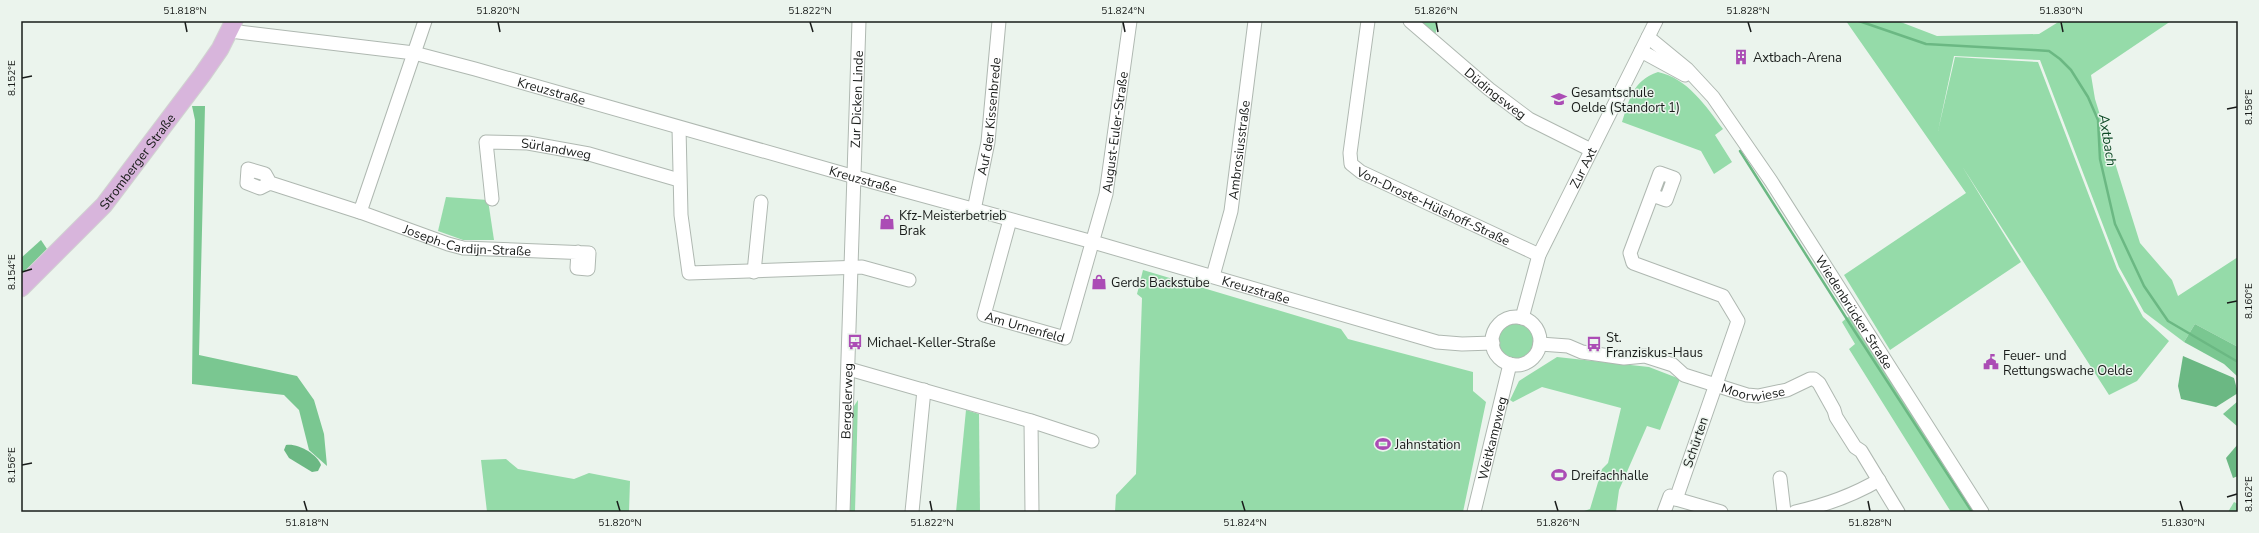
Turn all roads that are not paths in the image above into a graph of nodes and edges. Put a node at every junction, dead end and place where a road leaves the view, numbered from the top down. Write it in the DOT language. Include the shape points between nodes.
graph roads {
  1 [pos="425,21"];
  2 [pos="859,21"];
  3 [pos="999,21"];
  4 [pos="1130,21"];
  5 [pos="1255,21"];
  6 [pos="1368,21"];
  7 [pos="1410,21"];
  8 [pos="1656,21"];
  9 [pos="232,26"];
  10 [pos="1648,37"];
  11 [pos="1641,51"];
  12 [pos="414,53"];
  13 [pos="1723,114"];
  14 [pos="679,128"];
  15 [pos="1591,150"];
  16 [pos="855,177"];
  17 [pos="679,180"];
  18 [pos="270,183"];
  19 [pos="1652,195"];
  20 [pos="492,198"];
  21 [pos="761,202"];
  22 [pos="974,210"];
  23 [pos="360,212"];
  24 [pos="1010,220"];
  25 [pos="1093,242"];
  26 [pos="578,252"];
  27 [pos="1539,255"];
  28 [pos="850,267"];
  29 [pos="754,272"];
  30 [pos="1213,276"];
  31 [pos="909,280"];
  32 [pos="21,288"];
  33 [pos="1522,318"];
  34 [pos="1493,343"];
  35 [pos="1540,344"];
  36 [pos="1510,364"];
  37 [pos="849,369"];
  38 [pos="1715,386"];
  39 [pos="924,390"];
  40 [pos="1031,421"];
  41 [pos="1092,441"];
  42 [pos="1780,478"];
  43 [pos="1879,480"];
  44 [pos="1681,504"];
  45 [pos="1820,509"];
  46 [pos="843,512"];
  47 [pos="912,512"];
  48 [pos="1032,512"];
  49 [pos="1474,512"];
  50 [pos="1664,512"];
  51 [pos="1721,512"];
  52 [pos="1784,512"];
  53 [pos="1796,512"];
  54 [pos="1898,512"];
  55 [pos="1982,512"];
  1 -- 12 [label="street"];
  2 -- 16 [label="street, Zur Dicken Linde"];
  3 -- 22 [label="street, Auf der Kissenbrede" via="988,142"];
  4 -- 25 [label="street, August-Euler-Straße" via="1106,194"];
  5 -- 30 [label="street, Ambrosiusstraße" via="1231,210"];
  6 -- 27 [label="street, Von-Droste-Hülshoff-Straße" via="1350,152 1351,164 1361,172"];
  7 -- 15 [label="street, Düdingsweg" via="1489,89 1529,119"];
  8 -- 10 [label="street, Zur Axt"];
  9 -- 12 [label="street, Kreuzstraße"];
  9 -- 32 [label="main road, Stromberger Straße" via="220,49 184,101 104,205"];
  10 -- 11 [label="street, Zur Axt"];
  10 -- 13 [label="street, Wiedenbrücker Straße" via="1696,78 1713,97"];
  11 -- 13 [label="street, Wiedenbrücker Straße" via="1683,73"];
  11 -- 15 [label="street, Zur Axt"];
  12 -- 14 [label="street, Kreuzstraße"];
  12 -- 23 [label="street"];
  13 -- 55 [label="street, Wiedenbrücker Straße" via="1771,181"];
  14 -- 16 [label="street, Kreuzstraße"];
  14 -- 17 [label="street"];
  15 -- 27 [label="street, Zur Axt"];
  16 -- 22 [label="street, Kreuzstraße"];
  16 -- 28 [label="street, Bergelerweg"];
  17 -- 20 [label="street, Sürlandweg" via="589,154 528,143 486,142"];
  17 -- 29 [label="street" via="689,273"];
  18 -- 23 [label="street, Joseph-Cardijn-Straße"];
  19 -- 38 [label="street, Schürten" via="1630,253 1633,263 1723,296 1738,321"];
  21 -- 29 [label="street"];
  22 -- 24 [label="street, Kreuzstraße"];
  23 -- 26 [label="street, Joseph-Cardijn-Straße" via="463,248"];
  24 -- 25 [label="street, Kreuzstraße"];
  24 -- 25 [label="street, Am Urnenfeld" via="984,315 1065,338"];
  25 -- 30 [label="street, Kreuzstraße"];
  27 -- 33 [label="street, Zur Axt"];
  28 -- 29 [label="street"];
  28 -- 31 [label="street" via="862,267"];
  28 -- 37 [label="street, Bergelerweg"];
  30 -- 34 [label="street, Kreuzstraße" via="1437,342"];
  33 -- 34 [label="street" via="1503,322 1495,332"];
  33 -- 35 [label="street" via="1529,321 1538,331"];
  34 -- 36 [label="street" via="1498,356"];
  35 -- 36 [label="street" via="1533,359 1526,363"];
  35 -- 38 [label="street, Moorwiese" via="1568,346 1582,352 1624,358 1645,356 1673,366 1684,375"];
  36 -- 49 [label="street, Weitkampweg"];
  37 -- 39 [label="street"];
  37 -- 46 [label="street, Bergelerweg"];
  38 -- 43 [label="street, Moorwiese" via="1758,396 1786,390 1814,379 1819,383 1855,447 1861,451"];
  38 -- 44 [label="street, Schürten"];
  39 -- 40 [label="street"];
  39 -- 47 [label="street"];
  40 -- 41 [label="street"];
  40 -- 48 [label="street"];
  42 -- 52 [label="street"];
  43 -- 45 [label="street"];
  43 -- 54 [label="street, Moorwiese"];
  44 -- 50 [label="street, Schürten" via="1670,496"];
  44 -- 51 [label="street"];
  45 -- 53 [label="street"];
}
